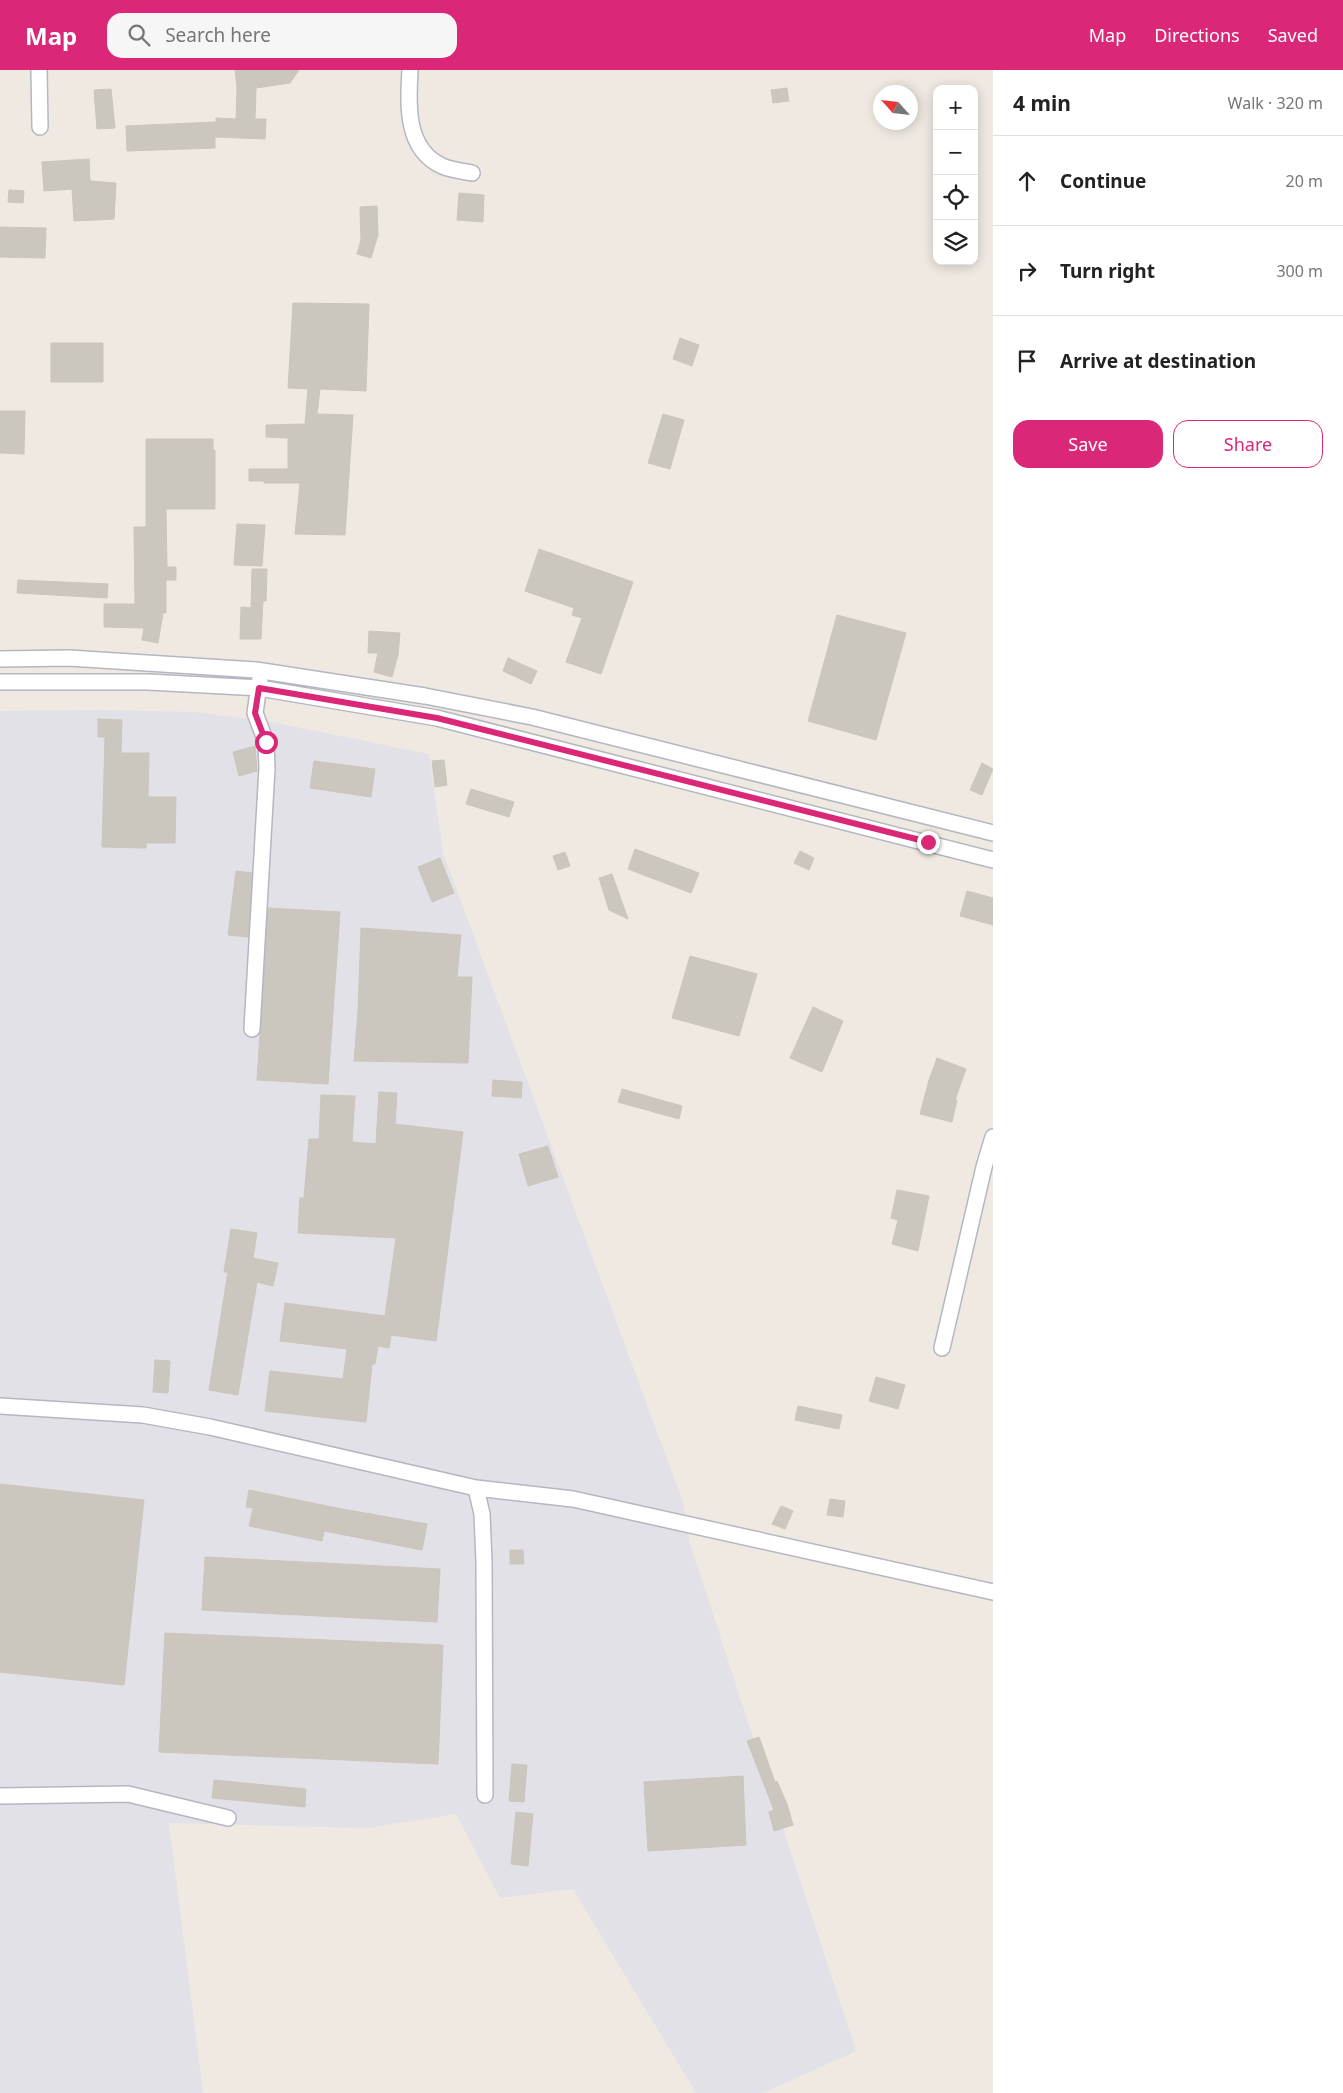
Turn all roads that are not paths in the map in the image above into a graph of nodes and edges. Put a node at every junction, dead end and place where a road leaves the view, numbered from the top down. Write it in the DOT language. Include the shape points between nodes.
graph roads {
  1 [pos="39,70"];
  2 [pos="410,70"];
  3 [pos="40,127"];
  4 [pos="472,174"];
  5 [pos="0,658"];
  6 [pos="261,670"];
  7 [pos="0,682"];
  8 [pos="259,688"];
  9 [pos="993,833"];
  10 [pos="993,860"];
  11 [pos="252,1029"];
  12 [pos="993,1137"];
  13 [pos="942,1348"];
  14 [pos="0,1406"];
  15 [pos="476,1488"];
  16 [pos="993,1592"];
  17 [pos="485,1795"];
  18 [pos="0,1796"];
  19 [pos="228,1818"];
  1 -- 3 [label="street"];
  2 -- 4 [label="street" via="410,128 416,142 442,166"];
  5 -- 6 [label="street" via="69,658"];
  6 -- 8 [label="street"];
  6 -- 9 [label="street" via="532,717"];
  7 -- 8 [label="street" via="148,682"];
  8 -- 10 [label="street" via="437,718"];
  8 -- 11 [label="street" via="255,713 266,742 267,768"];
  12 -- 13 [label="street"];
  14 -- 15 [label="street" via="153,1416"];
  15 -- 16 [label="street" via="573,1499"];
  15 -- 17 [label="street" via="482,1514 484,1562"];
  18 -- 19 [label="street" via="128,1794"];
}
